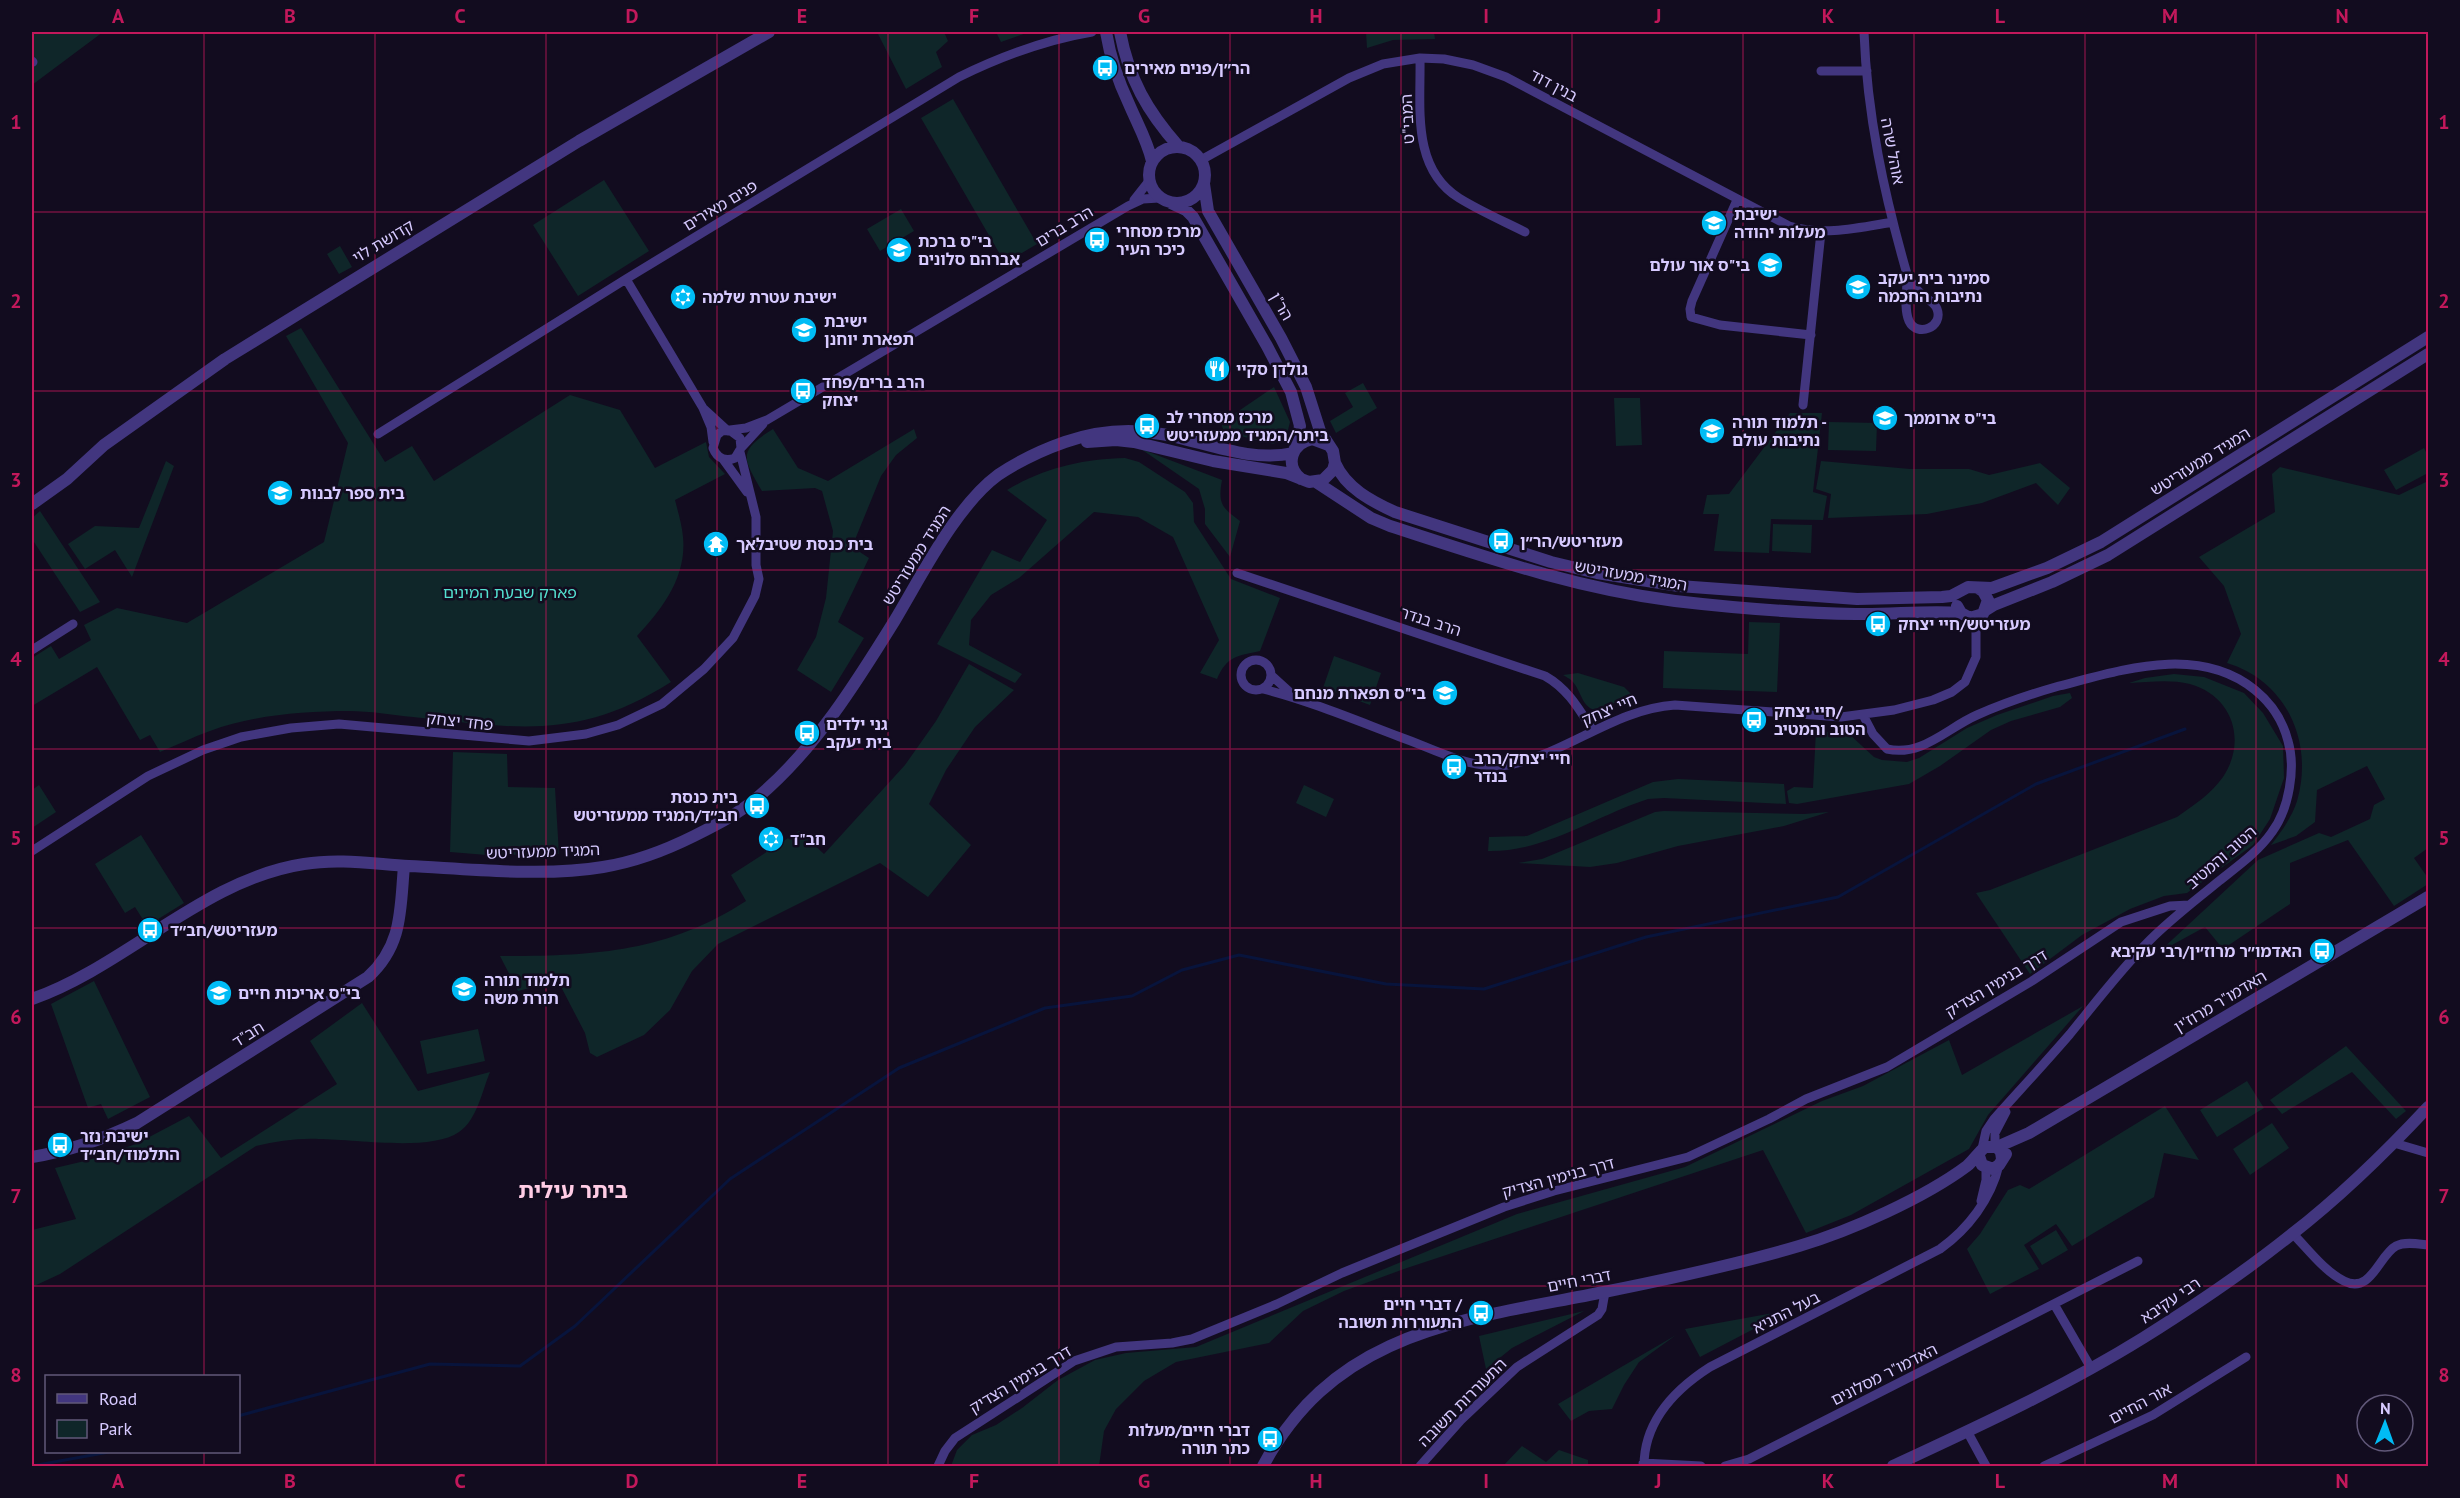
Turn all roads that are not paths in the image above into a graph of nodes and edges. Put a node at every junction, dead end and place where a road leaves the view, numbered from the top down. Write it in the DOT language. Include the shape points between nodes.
graph roads {
  1 [pos="769,32"];
  2 [pos="1092,32"];
  3 [pos="1106,32"];
  4 [pos="1120,32"];
  5 [pos="1864,32"];
  6 [pos="1420,58"];
  7 [pos="1821,71"];
  8 [pos="1867,71"];
  9 [pos="1179,147"];
  10 [pos="1201,160"];
  11 [pos="1152,161"];
  12 [pos="1149,181"];
  13 [pos="1204,184"];
  14 [pos="1165,200"];
  15 [pos="1737,200"];
  16 [pos="1128,206"];
  17 [pos="1893,222"];
  18 [pos="1525,232"];
  19 [pos="1821,232"];
  20 [pos="1907,274"];
  21 [pos="626,279"];
  22 [pos="1811,335"];
  23 [pos="2428,337"];
  24 [pos="2428,354"];
  25 [pos="1803,405"];
  26 [pos="703,408"];
  27 [pos="767,420"];
  28 [pos="730,431"];
  29 [pos="378,434"];
  30 [pos="713,442"];
  31 [pos="1329,446"];
  32 [pos="1047,449"];
  33 [pos="740,450"];
  34 [pos="1294,450"];
  35 [pos="723,459"];
  36 [pos="1335,463"];
  37 [pos="1302,479"];
  38 [pos="1316,482"];
  39 [pos="749,494"];
  40 [pos="32,504"];
  41 [pos="1237,573"];
  42 [pos="1978,588"];
  43 [pos="1963,590"];
  44 [pos="1985,612"];
  45 [pos="1963,614"];
  46 [pos="74,624"];
  47 [pos="1976,638"];
  48 [pos="32,650"];
  49 [pos="1271,675"];
  50 [pos="1263,689"];
  51 [pos="1300,699"];
  52 [pos="1863,716"];
  53 [pos="1593,731"];
  54 [pos="32,851"];
  55 [pos="404,866"];
  56 [pos="2428,897"];
  57 [pos="2189,904"];
  58 [pos="32,999"];
  59 [pos="2428,1107"];
  60 [pos="2394,1143"];
  61 [pos="2428,1153"];
  62 [pos="32,1157"];
  63 [pos="1990,1157"];
  64 [pos="2293,1234"];
  65 [pos="2428,1245"];
  66 [pos="2138,1261"];
  67 [pos="1605,1292"];
  68 [pos="2054,1304"];
  69 [pos="2246,1357"];
  70 [pos="2091,1368"];
  71 [pos="1967,1431"];
  72 [pos="1643,1465"];
  73 [pos="938,1467"];
  74 [pos="1263,1467"];
  75 [pos="1420,1467"];
  76 [pos="1701,1467"];
  77 [pos="1725,1467"];
  78 [pos="1893,1467"];
  79 [pos="1986,1467"];
  80 [pos="2044,1467"];
  1 -- 40 [label="street, קדושת לוי" via="579,141 225,359 104,445"];
  2 -- 21 [label="street, פנים מאירים" via="1046,41 959,77"];
  3 -- 11 [label="street" via="1117,74"];
  4 -- 9 [label="street" via="1141,98"];
  5 -- 8 [label="street, אוהל שרה"];
  6 -- 10 [label="street, בנין דוד" via="1383,64 1349,78"];
  6 -- 15 [label="street, בנין דוד" via="1456,60 1506,76"];
  6 -- 18 [label="street, המבי\"ט" via="1423,150 1435,176 1458,198"];
  7 -- 8 [label="street"];
  8 -- 17 [label="street, אוהל שרה" via="1878,159"];
  9 -- 10 [label="street"];
  9 -- 11 [label="street" via="1164,150"];
  10 -- 13 [label="street"];
  11 -- 12 [label="street"];
  12 -- 14 [label="street"];
  12 -- 16 [label="street, הרב ברים"];
  13 -- 14 [label="street" via="1189,201"];
  13 -- 31 [label="street, הר\"ן" via="1208,211 1300,374"];
  14 -- 16 [label="street, הרב ברים" via="1143,199"];
  14 -- 34 [label="street, הר\"ן" via="1193,217 1286,381 1300,426"];
  15 -- 19 [label="street, בנין דוד" via="1789,226"];
  15 -- 22 [label="street" via="1692,301 1691,317 1719,325"];
  16 -- 27 [label="street, הרב ברים"];
  17 -- 19 [label="street, בנין דוד"];
  17 -- 20 [label="street, אוהל שרה"];
  19 -- 22 [label="street"];
  20 -- 20 [label="street, אוהל שרה" via="1908,318 1914,327 1929,329 1938,317 1936,307 1913,286"];
  21 -- 26 [label="street"];
  21 -- 29 [label="street, פנים מאירים"];
  22 -- 25 [label="street"];
  23 -- 42 [label="street, המגיד ממעזריטש" via="2101,542 2009,583"];
  24 -- 44 [label="street, המגיד ממעזריטש" via="2108,555"];
  26 -- 28 [label="street"];
  26 -- 30 [label="street"];
  27 -- 28 [label="street, הרב ברים"];
  27 -- 33 [label="street, הרב ברים"];
  28 -- 30 [label="street" via="717,435"];
  28 -- 33 [label="street" via="740,438"];
  30 -- 35 [label="street" via="713,451"];
  31 -- 34 [label="street" via="1312,439"];
  31 -- 36 [label="street"];
  32 -- 34 [label="street, המגיד ממעזריטש" via="1091,435 1135,430 1272,456"];
  32 -- 37 [label="street, המגיד ממעזריטש" via="1090,441 1134,442"];
  32 -- 55 [label="street, המגיד ממעזריטש" via="996,477 959,516 833,714 790,767 755,800 691,837 603,867 485,870"];
  33 -- 35 [label="street" via="731,459"];
  33 -- 39 [label="street, פחד יצחק"];
  34 -- 37 [label="street" via="1294,471"];
  35 -- 39 [label="street, פחד יצחק"];
  36 -- 38 [label="street" via="1329,476"];
  36 -- 43 [label="street, המגיד ממעזריטש" via="1346,481 1395,512 1597,573 1678,586 1821,598 1951,597"];
  37 -- 38 [label="street"];
  38 -- 45 [label="street, המגיד ממעזריטש" via="1390,526 1593,588 1677,601 1797,611"];
  39 -- 54 [label="street, פחד יצחק" via="756,517 759,579 755,596 733,638 696,677 662,704 618,725 586,734 529,741 339,724 241,737 165,767"];
  41 -- 53 [label="street, הרב בנדר" via="1545,676 1572,697"];
  42 -- 43 [label="street"];
  42 -- 44 [label="street" via="1988,600"];
  43 -- 45 [label="street" via="1957,599"];
  44 -- 45 [label="street" via="1973,618"];
  44 -- 47 [label="street, חיי יצחק" via="1976,628"];
  45 -- 47 [label="street"];
  46 -- 48 [label="street"];
  47 -- 52 [label="street, חיי יצחק" via="1973,666 1960,686 1934,700"];
  49 -- 50 [label="street"];
  49 -- 50 [label="street" via="1261,661 1245,666 1242,679 1246,686"];
  49 -- 51 [label="street, חיי יצחק"];
  50 -- 51 [label="street, חיי יצחק"];
  51 -- 53 [label="street, חיי יצחק" via="1484,765 1512,764 1540,756"];
  52 -- 53 [label="street, חיי יצחק" via="1675,705 1643,709"];
  52 -- 57 [label="street, הטוב והמטיב" via="1887,749 1909,751 2000,705 2153,665 2209,666 2244,681 2263,696 2285,730 2292,768 2289,786 2273,831 2246,860"];
  55 -- 58 [label="street, המגיד ממעזריטש" via="329,861 261,875 168,924 86,975"];
  55 -- 62 [label="street, חב\"ד" via="394,939 383,963 368,977 137,1123 114,1134"];
  56 -- 63 [label="street, האדמו\"ר מרוז'ין"];
  57 -- 63 [label="street, הטוב והמטיב" via="2136,955 2011,1102 1997,1128"];
  57 -- 73 [label="street, דרך בנימין הצדיק" via="2121,922 2032,981 1887,1067 1806,1099 1688,1157 1504,1207 1192,1339 1116,1347 1074,1361 955,1438"];
  59 -- 60 [label="street, רבי עקיבא"];
  60 -- 61 [label="street"];
  60 -- 64 [label="street, רבי עקיבא"];
  63 -- 67 [label="street, דברי חיים" via="1885,1212 1800,1246"];
  63 -- 72 [label="street, בעל התניא" via="1977,1212 1959,1234 1940,1249 1693,1378 1665,1405 1653,1424"];
  64 -- 65 [label="street" via="2332,1272 2355,1284 2370,1278 2396,1246"];
  64 -- 70 [label="street, רבי עקיבא" via="2143,1338"];
  66 -- 68 [label="street, האדמו\"ר מסלונים"];
  67 -- 74 [label="street, דברי חיים" via="1484,1315 1413,1336 1376,1352 1306,1403"];
  67 -- 75 [label="street, התעוררות תשובה" via="1598,1315 1517,1367 1461,1420"];
  68 -- 70 [label="street"];
  68 -- 77 [label="street, האדמו\"ר מסלונים" via="1749,1459"];
  69 -- 80 [label="street, אור החיים" via="2153,1414"];
  70 -- 71 [label="street, רבי עקיבא"];
  71 -- 78 [label="street, רבי עקיבא"];
  71 -- 79 [label="street"];
  72 -- 76 [label="street"];
}
